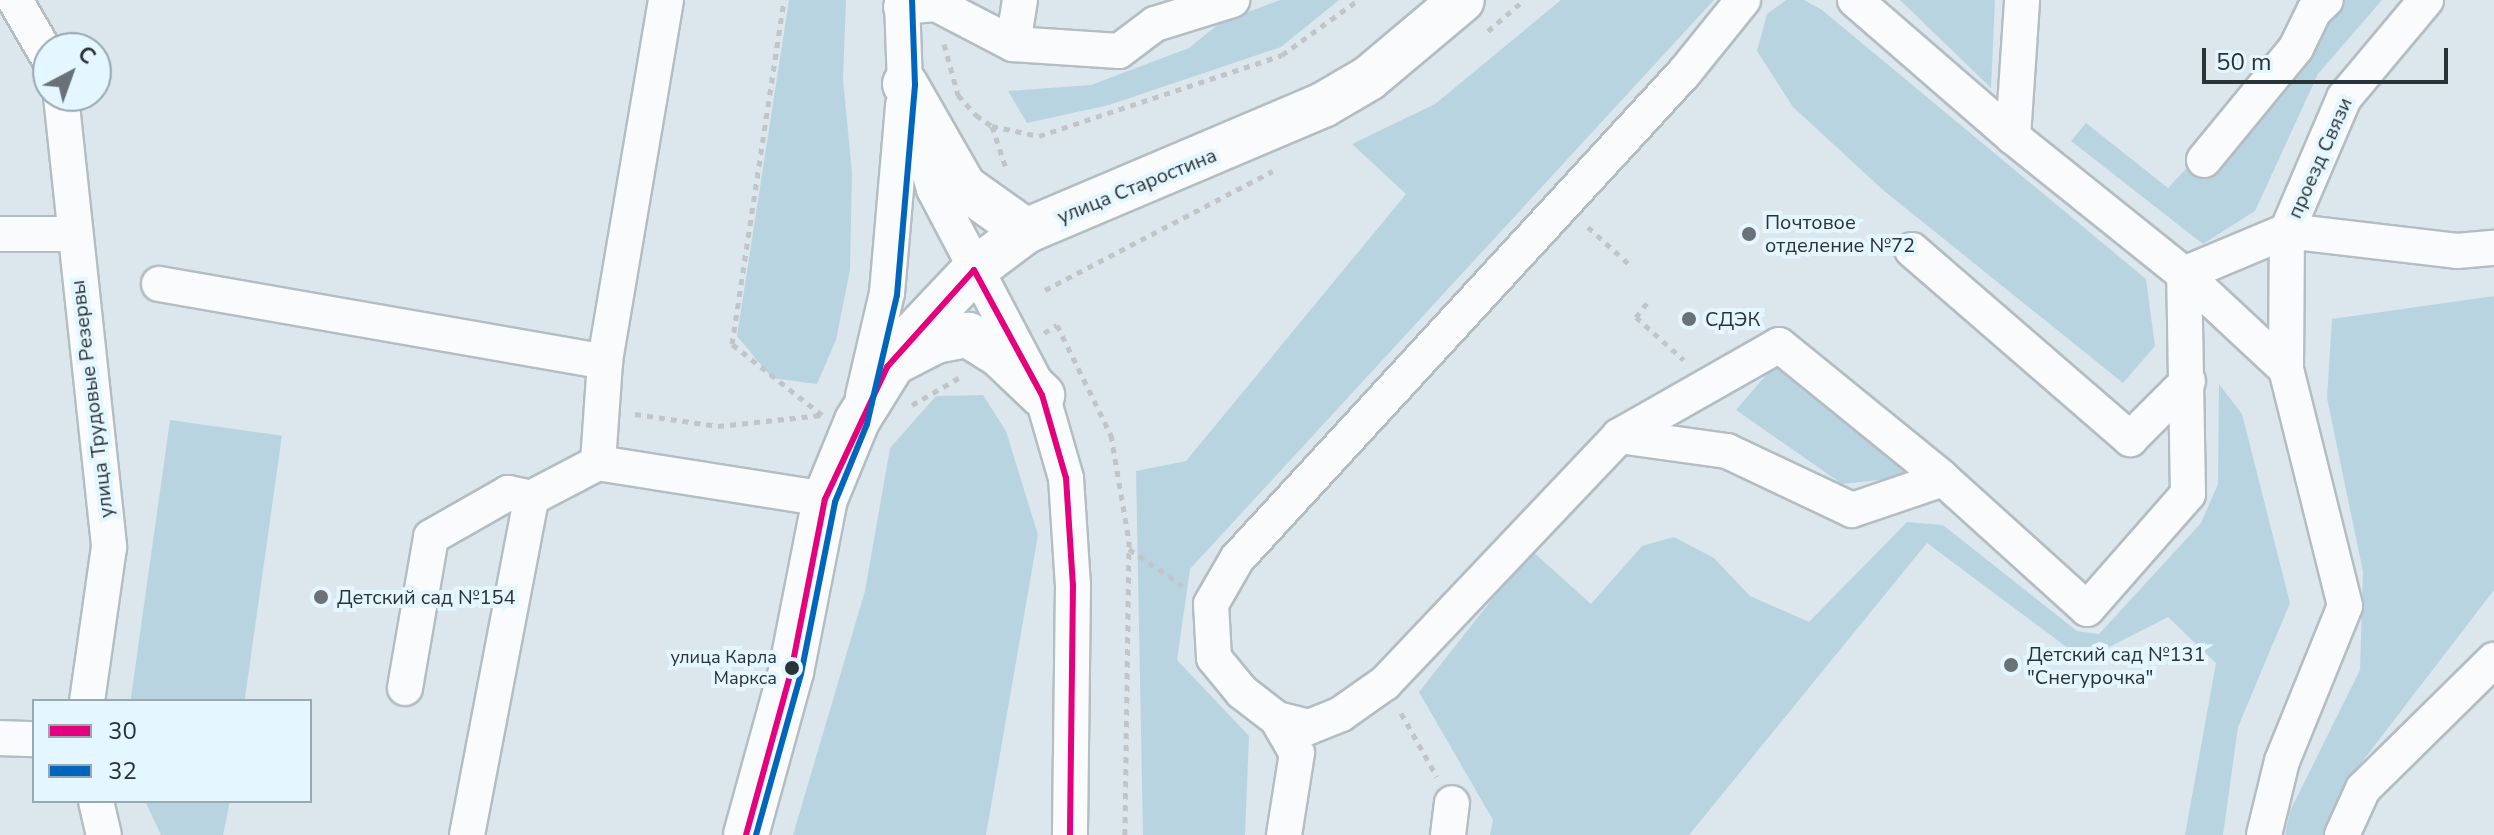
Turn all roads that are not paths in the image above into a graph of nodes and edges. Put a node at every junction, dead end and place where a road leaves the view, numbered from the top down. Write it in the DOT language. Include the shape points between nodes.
graph roads {
  1 [pos="15,0"];
  2 [pos="666,0"];
  3 [pos="1020,0"];
  4 [pos="1232,0"];
  5 [pos="1462,0"];
  6 [pos="1743,0"];
  7 [pos="1855,0"];
  8 [pos="2022,0"];
  9 [pos="2326,0"];
  10 [pos="2426,0"];
  11 [pos="901,3"];
  12 [pos="1157,12"];
  13 [pos="34,32"];
  14 [pos="1013,44"];
  15 [pos="905,84"];
  16 [pos="63,112"];
  17 [pos="2013,137"];
  18 [pos="2204,160"];
  19 [pos="1026,231"];
  20 [pos="2287,231"];
  21 [pos="0,234"];
  22 [pos="74,234"];
  23 [pos="2494,248"];
  24 [pos="1912,250"];
  25 [pos="974,270"];
  26 [pos="2184,274"];
  27 [pos="159,284"];
  28 [pos="605,362"];
  29 [pos="887,367"];
  30 [pos="2286,369"];
  31 [pos="1035,380"];
  32 [pos="2188,381"];
  33 [pos="857,421"];
  34 [pos="1619,436"];
  35 [pos="598,463"];
  36 [pos="1943,479"];
  37 [pos="531,498"];
  38 [pos="825,499"];
  39 [pos="2494,660"];
  40 [pos="405,688"];
  41 [pos="87,699"];
  42 [pos="1277,719"];
  43 [pos="0,738"];
  44 [pos="32,739"];
  45 [pos="96,803"];
  46 [pos="1069,833"];
  47 [pos="104,835"];
  48 [pos="467,835"];
  49 [pos="746,835"];
  50 [pos="1284,835"];
  51 [pos="2264,835"];
  52 [pos="2342,835"];
  1 -- 13 [label="street"];
  2 -- 28 [label="street"];
  3 -- 14 [label="street"];
  4 -- 12 [label="street"];
  5 -- 19 [label="main road, улица Старостина" via="1369,78 1323,105"];
  6 -- 42 [label="street" via="1563,205 1237,559 1211,604 1214,658 1242,692"];
  7 -- 17 [label="street"];
  8 -- 17 [label="street"];
  9 -- 18 [label="street" via="2314,11 2296,48"];
  10 -- 20 [label="street, проезд Связи" via="2344,98"];
  11 -- 14 [label="street" via="936,4"];
  11 -- 15 [label="street"];
  12 -- 14 [label="street" via="1119,51"];
  15 -- 19 [label="main road" via="964,187"];
  15 -- 25 [label="street" via="934,189"];
  15 -- 33 [label="street" via="887,293"];
  16 -- 22 [label="street, улица Трудовые Резервы"];
  17 -- 26 [label="street"];
  19 -- 25 [label="main road, улица Старостина"];
  20 -- 23 [label="street" via="2457,251"];
  20 -- 26 [label="street, проезд Связи"];
  20 -- 30 [label="street"];
  21 -- 22 [label="street"];
  22 -- 41 [label="street, улица Трудовые Резервы" via="109,547"];
  24 -- 32 [label="street" via="2130,439"];
  25 -- 29 [label="main road, улица Старостина"];
  25 -- 31 [label="street"];
  26 -- 30 [label="street"];
  26 -- 32 [label="street"];
  27 -- 28 [label="street"];
  28 -- 35 [label="street"];
  29 -- 31 [label="main road" via="936,341 968,335"];
  29 -- 33 [label="main road, улица Старостина"];
  30 -- 51 [label="street" via="2345,606 2282,761"];
  31 -- 46 [label="street" via="1066,478 1071,528"];
  32 -- 36 [label="street" via="2188,494 2087,609"];
  33 -- 38 [label="main road"];
  34 -- 36 [label="street" via="1727,451 1852,510"];
  34 -- 36 [label="street" via="1779,345"];
  34 -- 42 [label="street" via="1385,683 1341,714 1309,727"];
  35 -- 37 [label="street"];
  35 -- 38 [label="street"];
  37 -- 40 [label="street" via="508,493 431,537"];
  37 -- 48 [label="street"];
  38 -- 49 [label="main road" via="791,672"];
  39 -- 52 [label="street" via="2363,789"];
  42 -- 50 [label="street" via="1297,753"];
  43 -- 44 [label="street"];
  45 -- 47 [label="street"];
}
